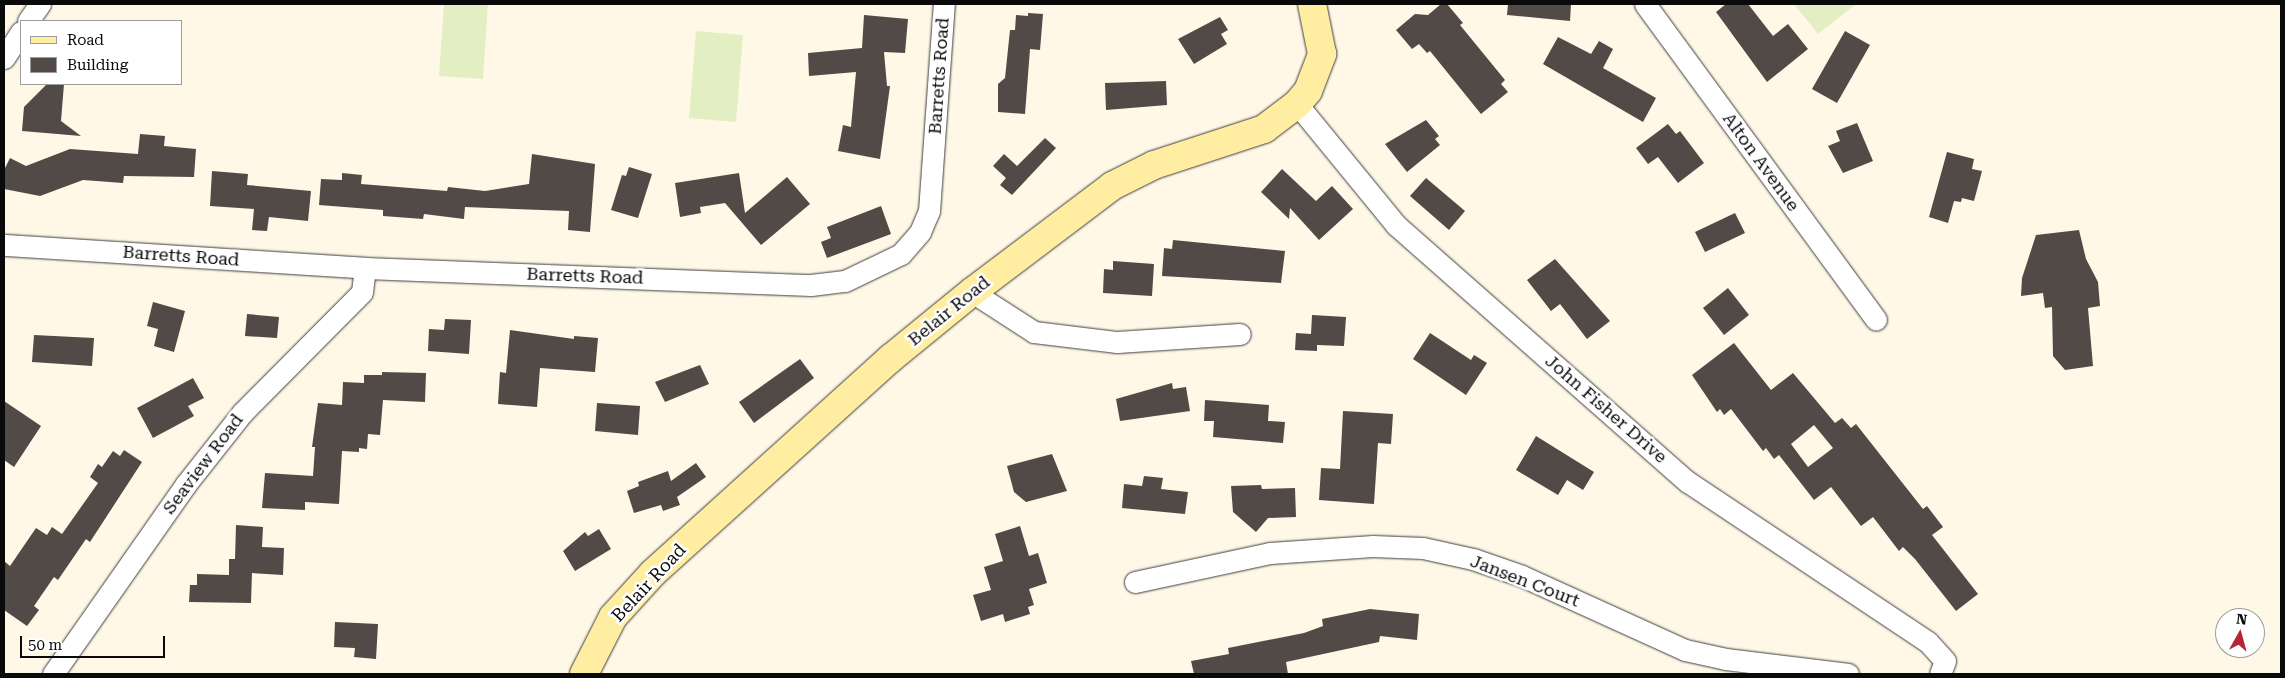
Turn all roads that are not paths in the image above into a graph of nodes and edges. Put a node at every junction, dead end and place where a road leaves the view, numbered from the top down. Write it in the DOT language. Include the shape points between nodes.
graph roads {
  1 [pos="40,4"];
  2 [pos="944,4"];
  3 [pos="1312,4"];
  4 [pos="1645,4"];
  5 [pos="29,20"];
  6 [pos="20,34"];
  7 [pos="4,58"];
  8 [pos="1297,104"];
  9 [pos="4,245"];
  10 [pos="364,268"];
  11 [pos="972,292"];
  12 [pos="1876,320"];
  13 [pos="1240,334"];
  14 [pos="1135,582"];
  15 [pos="1941,673"];
  16 [pos="53,674"];
  17 [pos="584,674"];
  18 [pos="1848,674"];
  1 -- 5 [label="street"];
  2 -- 10 [label="street, Barretts Road" via="929,211 920,232 901,254 872,270 845,281 811,285"];
  3 -- 8 [label="main road, Belair Road" via="1322,54 1312,83"];
  4 -- 12 [label="street, Alton Avenue"];
  6 -- 7 [label="street"];
  8 -- 11 [label="main road, Belair Road" via="1264,128 1154,165 1112,186"];
  8 -- 15 [label="street, John Fisher Drive" via="1403,231 1688,482 1928,642 1945,661"];
  9 -- 10 [label="street, Barretts Road"];
  10 -- 16 [label="street, Seaview Road" via="362,292 242,413 186,484"];
  11 -- 13 [label="street" via="1034,332 1117,342"];
  11 -- 17 [label="main road, Belair Road" via="883,364 653,573 613,617"];
  14 -- 18 [label="street, Jansen Court" via="1270,553 1373,546 1423,548 1473,559 1522,576 1685,650 1726,659"];
}
